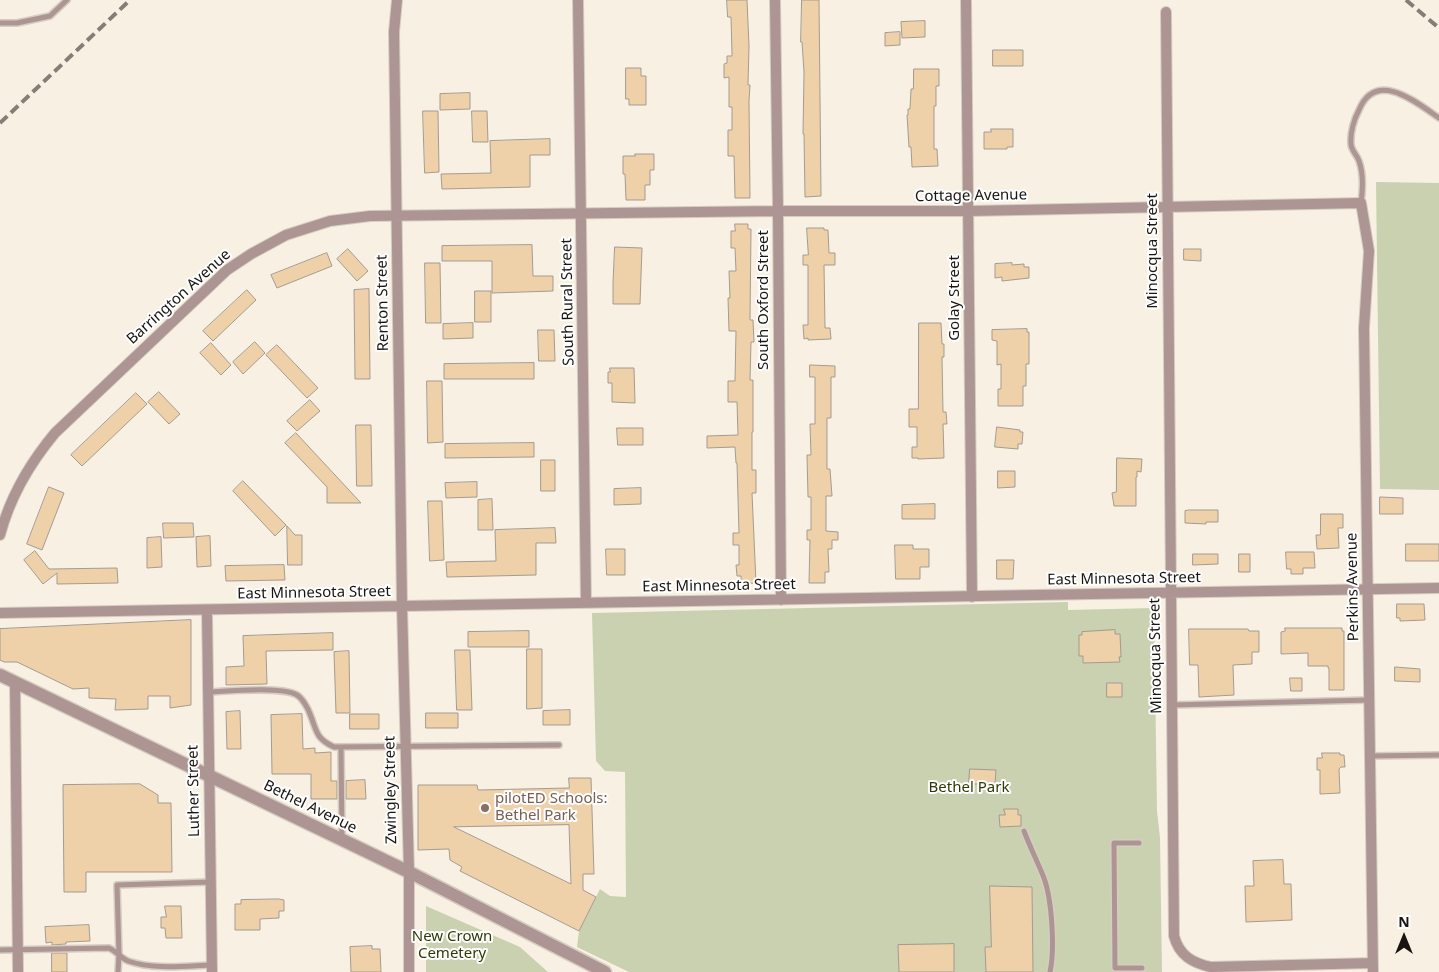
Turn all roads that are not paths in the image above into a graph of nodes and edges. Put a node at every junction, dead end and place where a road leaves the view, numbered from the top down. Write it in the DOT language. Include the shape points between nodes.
graph roads {
  1 [pos="67,0"];
  2 [pos="398,0"];
  3 [pos="578,0"];
  4 [pos="775,0"];
  5 [pos="966,0"];
  6 [pos="1166,12"];
  7 [pos="0,23"];
  8 [pos="1439,118"];
  9 [pos="1361,203"];
  10 [pos="1168,207"];
  11 [pos="778,211"];
  12 [pos="969,211"];
  13 [pos="582,214"];
  14 [pos="397,216"];
  15 [pos="0,535"];
  16 [pos="1439,588"];
  17 [pos="1368,590"];
  18 [pos="1170,594"];
  19 [pos="972,597"];
  20 [pos="781,600"];
  21 [pos="586,603"];
  22 [pos="402,606"];
  23 [pos="207,610"];
  24 [pos="0,613"];
  25 [pos="0,675"];
  26 [pos="15,682"];
  27 [pos="208,692"];
  28 [pos="1370,700"];
  29 [pos="1171,705"];
  30 [pos="559,745"];
  31 [pos="341,746"];
  32 [pos="405,746"];
  33 [pos="1439,755"];
  34 [pos="1370,756"];
  35 [pos="209,776"];
  36 [pos="1024,831"];
  37 [pos="342,841"];
  38 [pos="1139,843"];
  39 [pos="408,872"];
  40 [pos="211,882"];
  41 [pos="0,950"];
  42 [pos="18,950"];
  43 [pos="119,954"];
  44 [pos="1142,968"];
  45 [pos="1373,968"];
  46 [pos="212,969"];
  47 [pos="18,972"];
  48 [pos="118,972"];
  49 [pos="409,972"];
  50 [pos="606,972"];
  51 [pos="1050,972"];
  1 -- 7 [label="lane" via="50,16"];
  2 -- 14 [label="street, Renton Street" via="394,32"];
  3 -- 13 [label="street, South Rural Street"];
  4 -- 11 [label="street, South Oxford Street"];
  5 -- 12 [label="street, Golay Street"];
  6 -- 10 [label="street, Minocqua Street"];
  8 -- 9 [label="lane" via="1409,97 1387,90 1370,94 1354,120 1350,145 1359,162 1364,185"];
  9 -- 10 [label="street, Cottage Avenue"];
  9 -- 17 [label="street, Perkins Avenue" via="1369,251 1364,328"];
  10 -- 12 [label="street, Cottage Avenue"];
  10 -- 18 [label="street, Minocqua Street"];
  11 -- 12 [label="street, Cottage Avenue"];
  11 -- 13 [label="street, Cottage Avenue"];
  11 -- 20 [label="street, South Oxford Street"];
  12 -- 19 [label="street, Golay Street"];
  13 -- 14 [label="street, Barrington Avenue"];
  13 -- 21 [label="street, South Rural Street"];
  14 -- 15 [label="street, Barrington Avenue" via="359,217 314,226 286,235 227,270 56,433 22,481"];
  14 -- 22 [label="street, Renton Street"];
  16 -- 17 [label="street, East Minnesota Street"];
  17 -- 18 [label="street, East Minnesota Street"];
  17 -- 28 [label="street, Perkins Avenue"];
  18 -- 19 [label="street, East Minnesota Street"];
  18 -- 29 [label="street, Minocqua Street"];
  19 -- 20 [label="street, East Minnesota Street"];
  20 -- 21 [label="street, East Minnesota Street"];
  21 -- 22 [label="street, East Minnesota Street"];
  22 -- 23 [label="street, East Minnesota Street"];
  22 -- 32 [label="street, Zwingley Street"];
  23 -- 24 [label="street, East Minnesota Street"];
  23 -- 27 [label="street, Luther Street"];
  25 -- 26 [label="street, Bethel Avenue"];
  26 -- 35 [label="street, Bethel Avenue"];
  26 -- 42 [label="street"];
  27 -- 31 [label="lane" via="290,692 299,696 324,742"];
  27 -- 35 [label="street, Luther Street"];
  28 -- 29 [label="lane"];
  28 -- 34 [label="street, Perkins Avenue"];
  29 -- 45 [label="street, Minocqua Street" via="1174,930 1181,951 1189,960 1211,966"];
  30 -- 32 [label="lane"];
  31 -- 32 [label="lane"];
  31 -- 37 [label="lane"];
  32 -- 39 [label="street, Zwingley Street"];
  33 -- 34 [label="lane"];
  34 -- 45 [label="street, Perkins Avenue"];
  35 -- 37 [label="street, Bethel Avenue"];
  35 -- 40 [label="street, Luther Street"];
  36 -- 51 [label="lane" via="1049,895"];
  37 -- 39 [label="street, Bethel Avenue"];
  38 -- 44 [label="lane" via="1114,843 1115,968"];
  39 -- 49 [label="street, Zwingley Street"];
  39 -- 50 [label="street, Bethel Avenue"];
  40 -- 43 [label="lane" via="117,885"];
  40 -- 46 [label="street, Luther Street"];
  41 -- 42 [label="lane"];
  42 -- 43 [label="lane" via="109,948"];
  42 -- 47 [label="street"];
  43 -- 46 [label="lane" via="126,960 147,965"];
  43 -- 48 [label="lane"];
}
